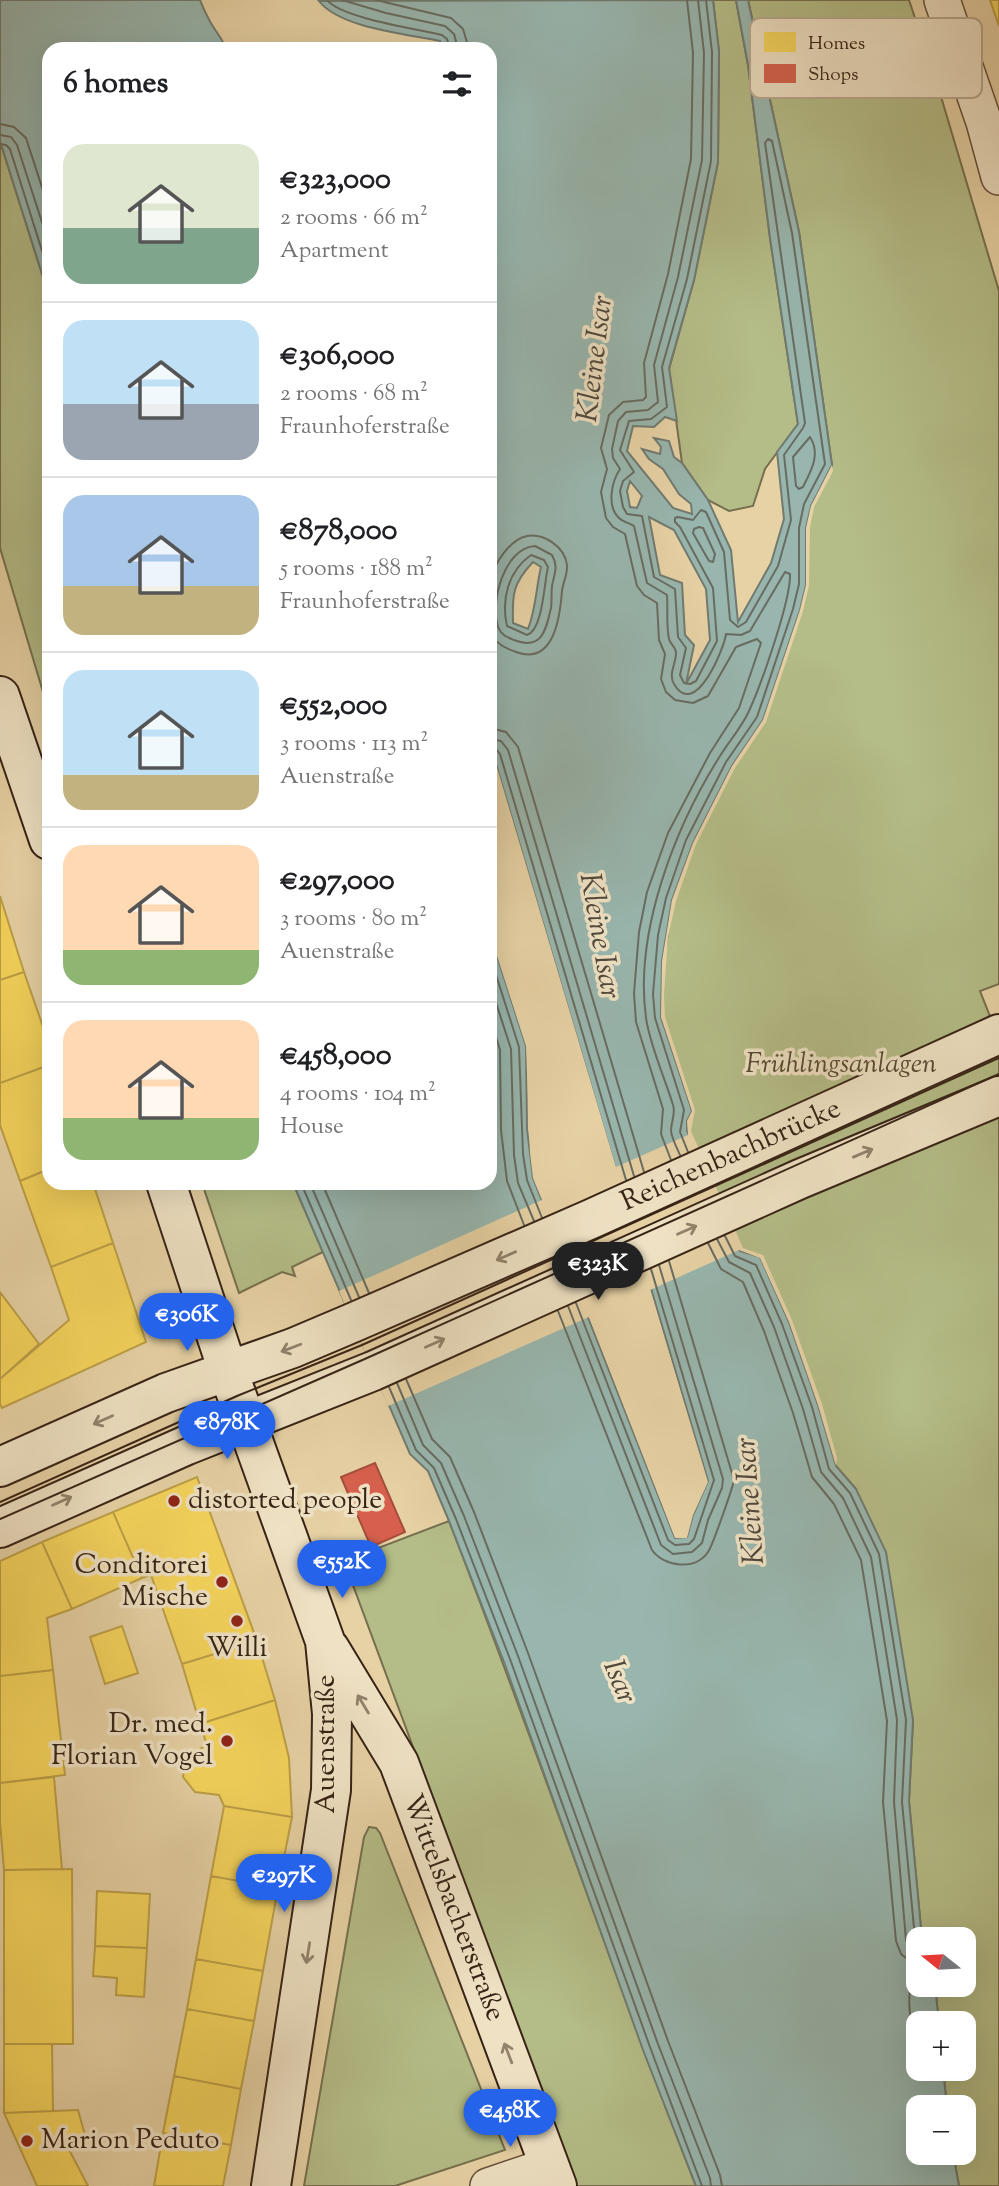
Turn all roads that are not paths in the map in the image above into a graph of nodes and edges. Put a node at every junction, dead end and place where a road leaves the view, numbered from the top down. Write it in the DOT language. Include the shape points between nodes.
graph roads {
  1 [pos="942,0"];
  2 [pos="950,18"];
  3 [pos="982,96"];
  4 [pos="991,117"];
  5 [pos="999,177"];
  6 [pos="0,696"];
  7 [pos="42,819"];
  8 [pos="999,1034"];
  9 [pos="999,1096"];
  10 [pos="168,1190"];
  11 [pos="237,1396"];
  12 [pos="2,1463"];
  13 [pos="0,1528"];
  14 [pos="326,1642"];
  15 [pos="554,2176"];
  16 [pos="271,2186"];
  17 [pos="488,2186"];
  1 -- 2 [label="street"];
  3 -- 4 [label="street"];
  4 -- 5 [label="street"];
  6 -- 7 [label="main road"];
  8 -- 11 [label="main road, Reichenbachbrücke, one-way" via="293,1348"];
  11 -- 9 [label="main road, Reichenbachbrücke, one-way" via="373,1371 800,1179"];
  10 -- 11 [label="main road, Auenstraße"];
  11 -- 12 [label="main road, one-way" via="166,1392"];
  13 -- 11 [label="main road, one-way" via="187,1445"];
  11 -- 14 [label="main road, Auenstraße"];
  15 -- 14 [label="main road, Wittelsbacherstraße, one-way" via="398,1763"];
  14 -- 16 [label="main road, Auenstraße, one-way" via="332,1714 331,1790"];
  15 -- 17 [label="street"];
}
